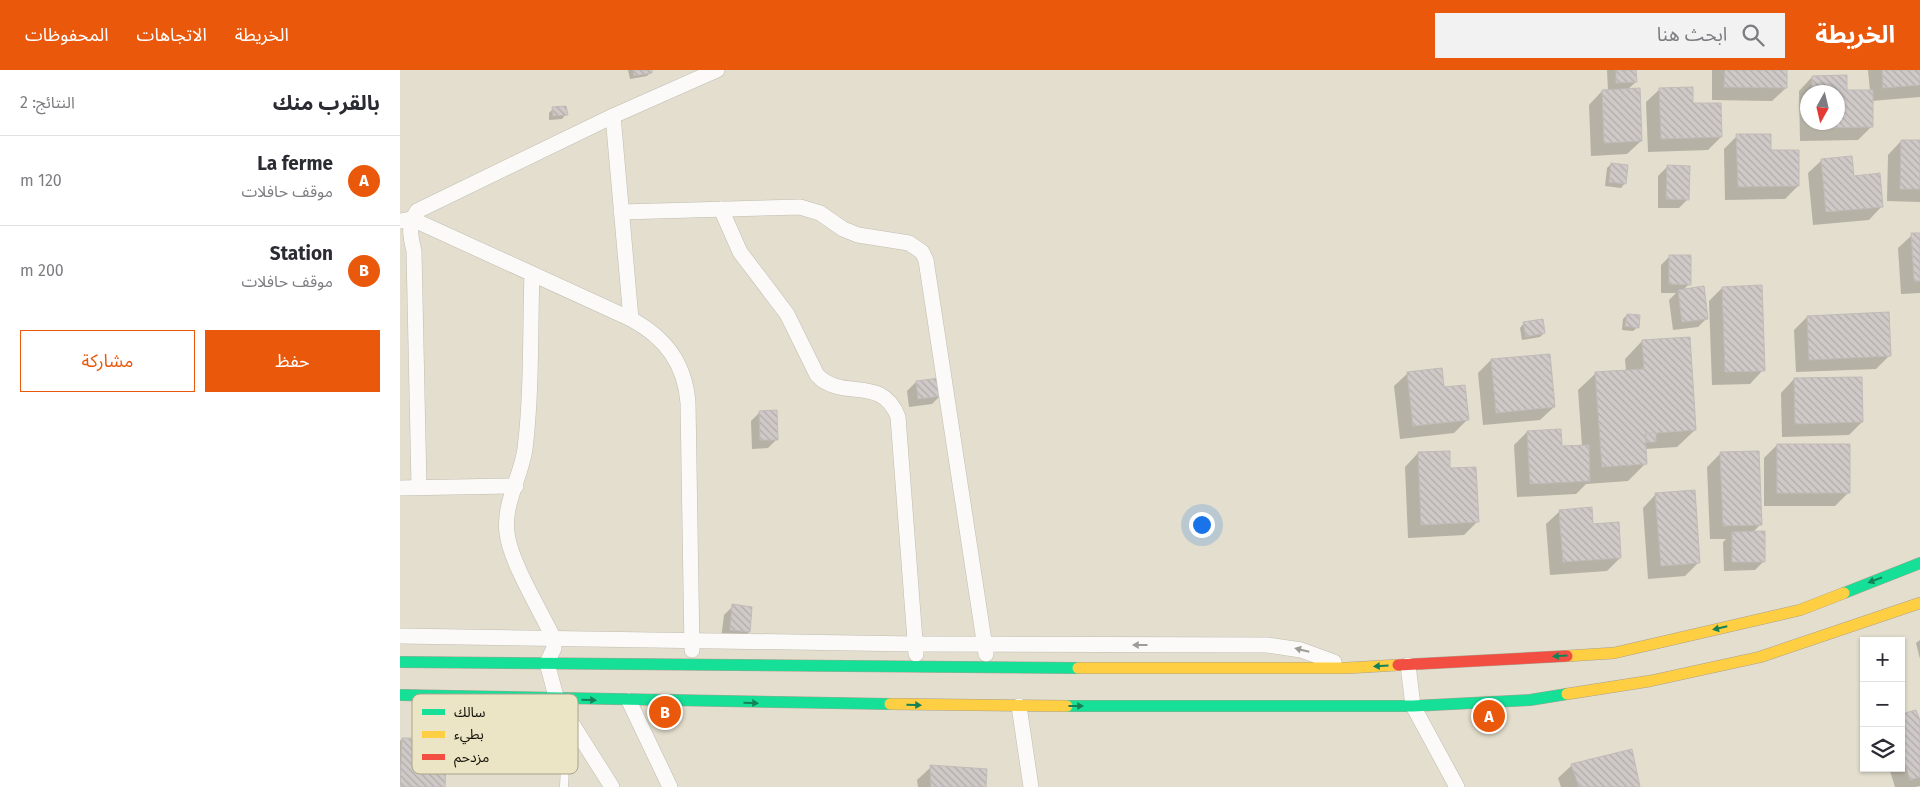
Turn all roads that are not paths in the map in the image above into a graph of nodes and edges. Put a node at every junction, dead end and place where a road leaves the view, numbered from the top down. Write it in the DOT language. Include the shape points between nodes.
graph roads {
  1 [pos="718,70"];
  2 [pos="613,116"];
  3 [pos="721,208"];
  4 [pos="621,212"];
  5 [pos="406,220"];
  6 [pos="532,274"];
  7 [pos="631,319"];
  8 [pos="516,486"];
  9 [pos="419,487"];
  10 [pos="400,488"];
  11 [pos="1920,563"];
  12 [pos="1919,607"];
  13 [pos="400,636"];
  14 [pos="553,637"];
  15 [pos="692,641"];
  16 [pos="915,644"];
  17 [pos="984,644"];
  18 [pos="400,662"];
  19 [pos="547,663"];
  20 [pos="692,664"];
  21 [pos="1408,665"];
  22 [pos="917,668"];
  23 [pos="988,668"];
  24 [pos="1347,668"];
  25 [pos="555,694"];
  26 [pos="578,700"];
  27 [pos="629,701"];
  28 [pos="1019,706"];
  29 [pos="1414,706"];
  30 [pos="578,732"];
  31 [pos="565,774"];
  32 [pos="564,787"];
  33 [pos="612,787"];
  34 [pos="670,787"];
  35 [pos="1031,787"];
  36 [pos="1457,787"];
  1 -- 2 [label="street"];
  2 -- 4 [label="street"];
  2 -- 5 [label="street" via="432,203"];
  3 -- 4 [label="street"];
  3 -- 16 [label="street" via="740,252 787,314 823,380 836,386 877,392 894,407 898,417"];
  3 -- 17 [label="street" via="810,209 850,232 909,243 922,252 926,260"];
  4 -- 7 [label="street"];
  5 -- 6 [label="street"];
  5 -- 9 [label="street" via="414,251"];
  6 -- 7 [label="street"];
  6 -- 8 [label="street" via="526,431"];
  7 -- 15 [label="street" via="667,346 676,359 687,388"];
  8 -- 9 [label="street"];
  8 -- 14 [label="street" via="507,511 509,544"];
  9 -- 10 [label="street"];
  11 -- 21 [label="highway, one-way" via="1800,610 1614,653"];
  12 -- 29 [label="highway" via="1760,656 1650,680 1530,700"];
  13 -- 14 [label="street"];
  14 -- 15 [label="street"];
  14 -- 19 [label="street" via="554,648"];
  15 -- 16 [label="street"];
  15 -- 20 [label="street"];
  16 -- 17 [label="street"];
  16 -- 22 [label="street"];
  17 -- 23 [label="street"];
  24 -- 17 [label="street, one-way" via="1301,650 1267,645"];
  18 -- 19 [label="highway"];
  19 -- 20 [label="highway"];
  19 -- 25 [label="street"];
  20 -- 22 [label="highway"];
  21 -- 24 [label="highway, one-way"];
  21 -- 29 [label="street"];
  22 -- 23 [label="highway"];
  23 -- 24 [label="highway"];
  26 -- 27 [label="highway, one-way"];
  27 -- 28 [label="highway, one-way"];
  27 -- 34 [label="street"];
  28 -- 29 [label="highway, one-way"];
  28 -- 35 [label="street"];
  29 -- 36 [label="street"];
  30 -- 33 [label="street"];
  31 -- 32 [label="lane"];
}
